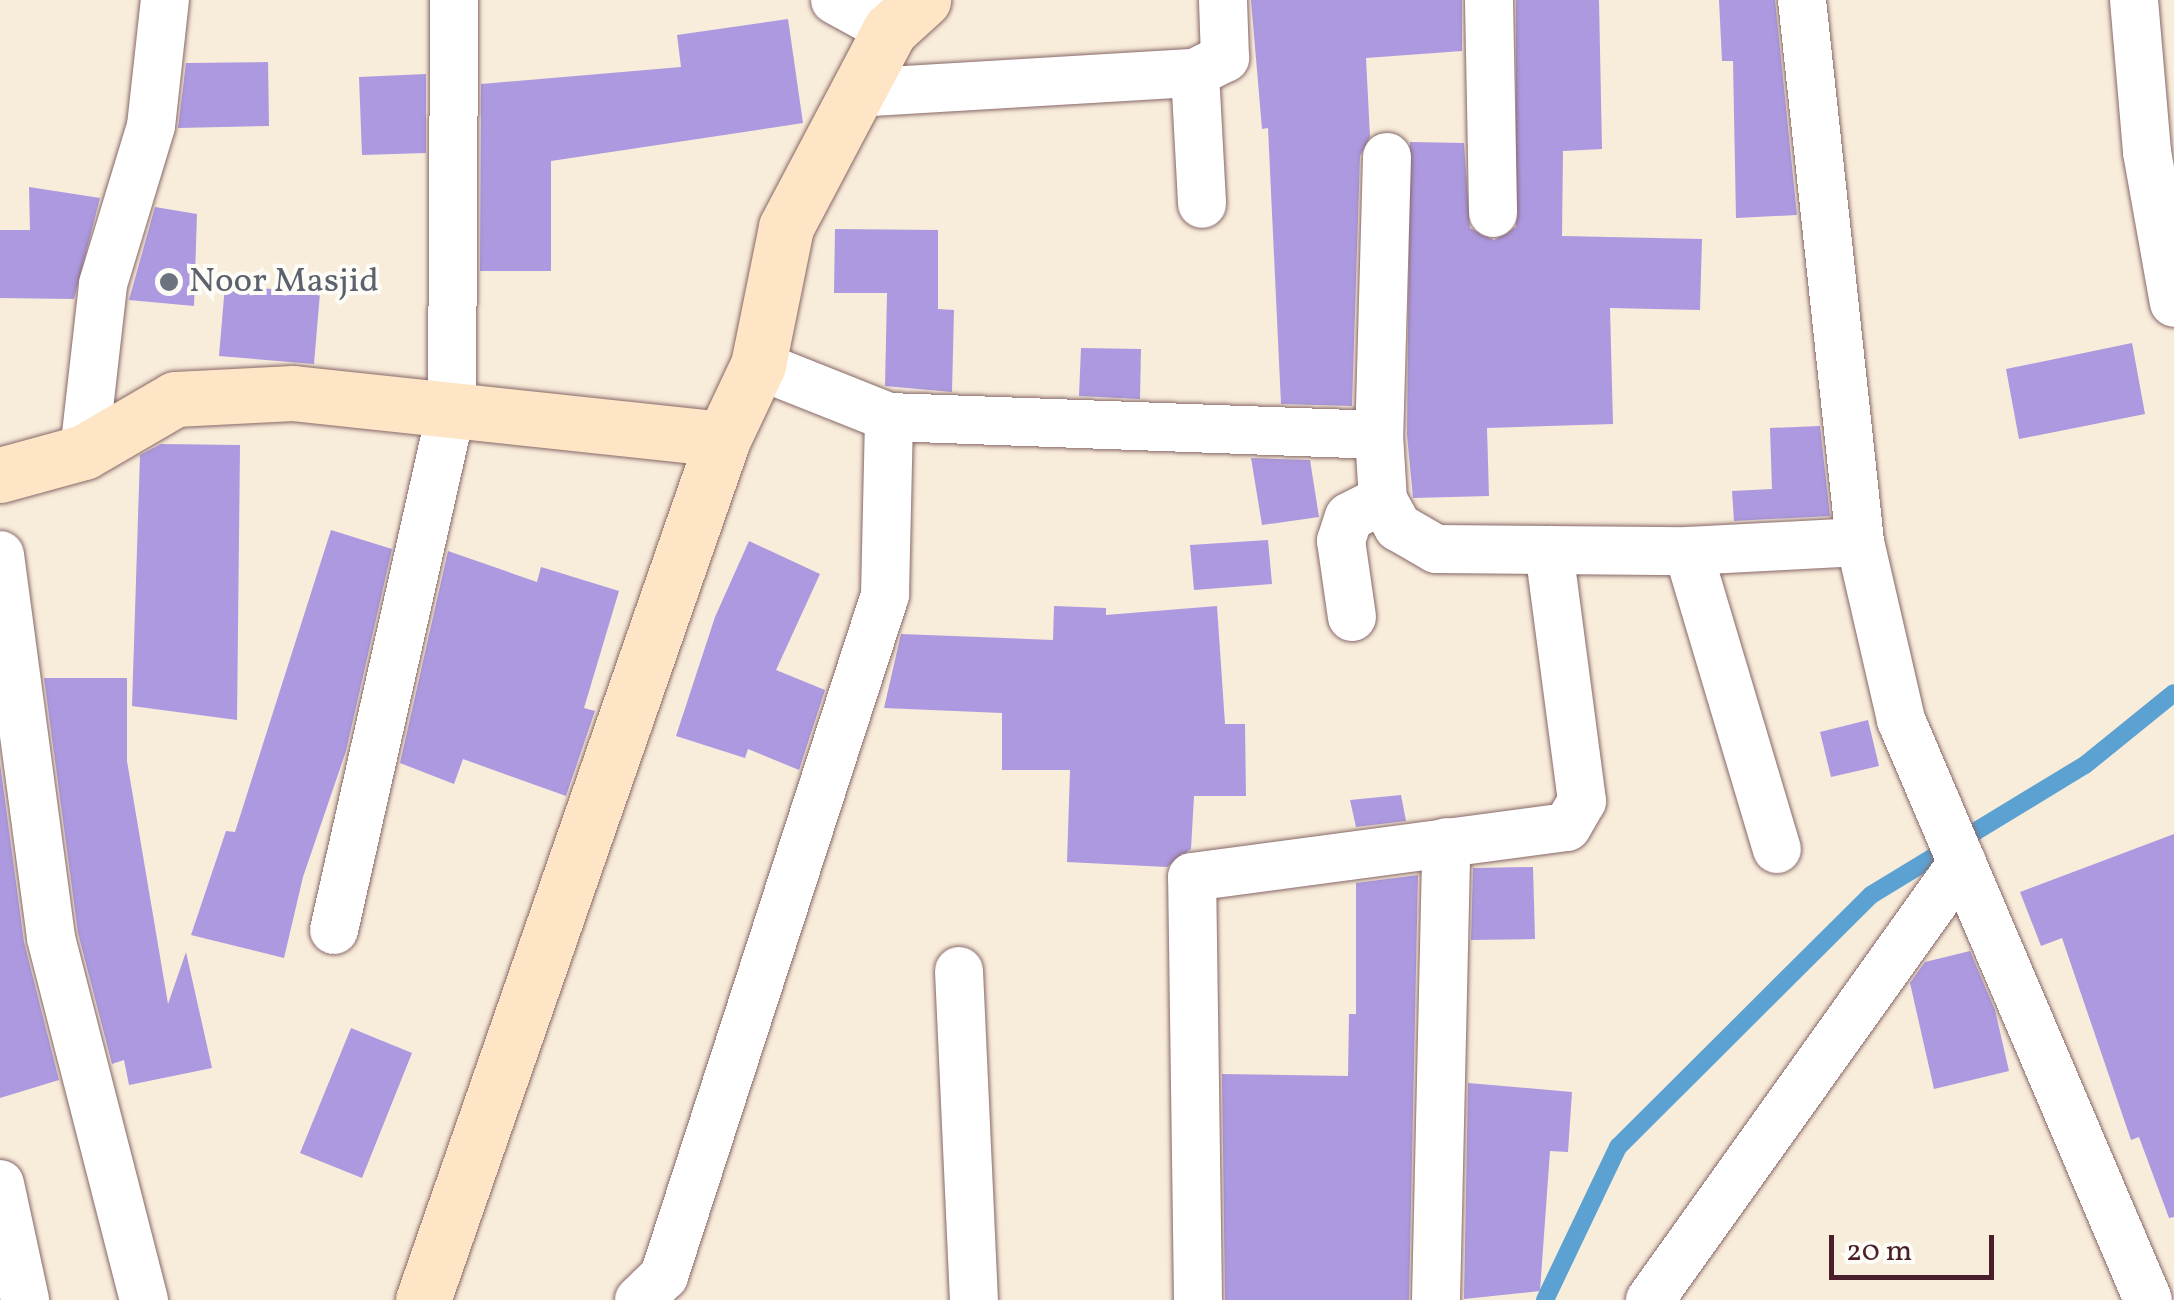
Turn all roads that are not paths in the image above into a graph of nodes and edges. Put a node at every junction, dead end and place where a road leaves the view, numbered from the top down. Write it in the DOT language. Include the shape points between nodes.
graph roads {
  1 [pos="164,0"];
  2 [pos="454,0"];
  3 [pos="835,0"];
  4 [pos="1223,0"];
  5 [pos="1488,0"];
  6 [pos="1802,0"];
  7 [pos="2134,0"];
  8 [pos="907,15"];
  9 [pos="1195,74"];
  10 [pos="856,93"];
  11 [pos="1387,157"];
  12 [pos="1202,204"];
  13 [pos="1493,212"];
  14 [pos="2174,303"];
  15 [pos="758,366"];
  16 [pos="452,406"];
  17 [pos="888,417"];
  18 [pos="1379,435"];
  19 [pos="723,439"];
  20 [pos="84,452"];
  21 [pos="0,475"];
  22 [pos="1383,500"];
  23 [pos="1860,542"];
  24 [pos="1549,550"];
  25 [pos="1688,551"];
  26 [pos="0,555"];
  27 [pos="1352,617"];
  28 [pos="1446,842"];
  29 [pos="1777,849"];
  30 [pos="1962,863"];
  31 [pos="334,930"];
  32 [pos="959,971"];
  33 [pos="0,1184"];
  34 [pos="431,1299"];
  35 [pos="25,1300"];
  36 [pos="144,1300"];
  37 [pos="639,1300"];
  38 [pos="974,1300"];
  39 [pos="1198,1300"];
  40 [pos="1436,1300"];
  41 [pos="1650,1300"];
  42 [pos="2148,1300"];
  1 -- 20 [label="street" via="152,126 103,284"];
  2 -- 16 [label="street"];
  3 -- 8 [label="street"];
  4 -- 9 [label="street" via="1225,58"];
  5 -- 13 [label="street"];
  6 -- 23 [label="street"];
  7 -- 14 [label="street" via="2147,152"];
  8 -- 10 [label="street"];
  9 -- 10 [label="street"];
  9 -- 12 [label="street"];
  10 -- 15 [label="street" via="786,228"];
  11 -- 18 [label="street"];
  15 -- 17 [label="street"];
  15 -- 19 [label="street"];
  16 -- 19 [label="street"];
  16 -- 20 [label="street" via="293,394 174,399"];
  16 -- 31 [label="street"];
  17 -- 18 [label="street"];
  17 -- 37 [label="street" via="885,595 664,1276"];
  18 -- 22 [label="street"];
  19 -- 34 [label="street"];
  20 -- 21 [label="street"];
  22 -- 24 [label="street" via="1398,527 1436,549"];
  22 -- 27 [label="street" via="1349,517 1341,541"];
  23 -- 25 [label="street"];
  23 -- 30 [label="street" via="1901,720"];
  24 -- 25 [label="street"];
  24 -- 28 [label="street" via="1582,801 1578,817 1567,827"];
  25 -- 29 [label="street"];
  26 -- 36 [label="street" via="51,938"];
  28 -- 39 [label="street" via="1192,878"];
  28 -- 40 [label="street"];
  30 -- 41 [label="street"];
  30 -- 42 [label="street"];
  32 -- 38 [label="street"];
  33 -- 35 [label="street"];
}
